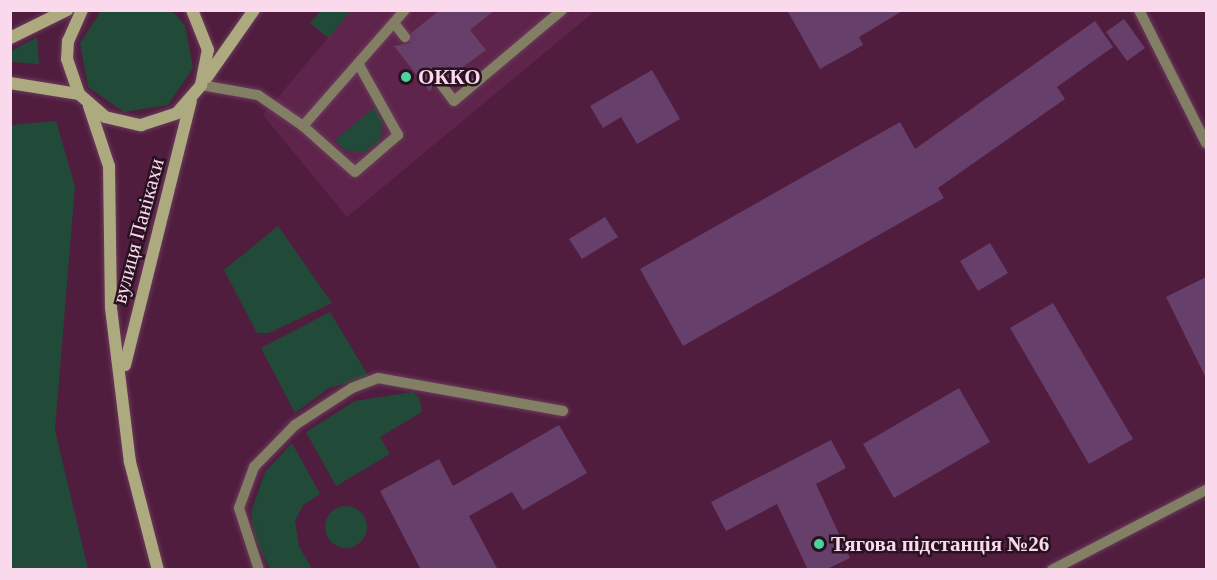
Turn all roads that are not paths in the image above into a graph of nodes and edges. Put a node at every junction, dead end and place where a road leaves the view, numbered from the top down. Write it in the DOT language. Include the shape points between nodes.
graph roads {
  1 [pos="68,10"];
  2 [pos="82,10"];
  3 [pos="192,10"];
  4 [pos="254,10"];
  5 [pos="405,10"];
  6 [pos="562,10"];
  7 [pos="1139,10"];
  8 [pos="394,22"];
  9 [pos="405,37"];
  10 [pos="10,38"];
  11 [pos="358,63"];
  12 [pos="10,83"];
  13 [pos="441,84"];
  14 [pos="201,85"];
  15 [pos="79,94"];
  16 [pos="191,101"];
  17 [pos="89,106"];
  18 [pos="303,126"];
  19 [pos="1206,143"];
  20 [pos="123,372"];
  21 [pos="563,411"];
  22 [pos="1206,490"];
  23 [pos="158,570"];
  24 [pos="259,570"];
  25 [pos="1052,570"];
  1 -- 10 [label="street"];
  2 -- 15 [label="street" via="68,41 67,59"];
  3 -- 14 [label="street" via="208,50"];
  4 -- 14 [label="street"];
  5 -- 8 [label="lane"];
  6 -- 13 [label="lane" via="454,101"];
  7 -- 19 [label="lane"];
  8 -- 9 [label="lane"];
  8 -- 11 [label="lane"];
  11 -- 18 [label="lane"];
  11 -- 18 [label="lane" via="398,135 355,172"];
  12 -- 15 [label="street"];
  14 -- 16 [label="street"];
  14 -- 18 [label="lane" via="258,95"];
  15 -- 17 [label="street"];
  16 -- 17 [label="street" via="168,117 141,125 105,117"];
  16 -- 20 [label="street, вулиця Панікахи"];
  17 -- 20 [label="street, вулиця Панікахи" via="109,166 111,308"];
  20 -- 23 [label="street, вулиця Панікахи" via="130,462"];
  21 -- 24 [label="lane" via="378,378 352,388 295,425 254,467 240,508"];
  22 -- 25 [label="lane"];
}
